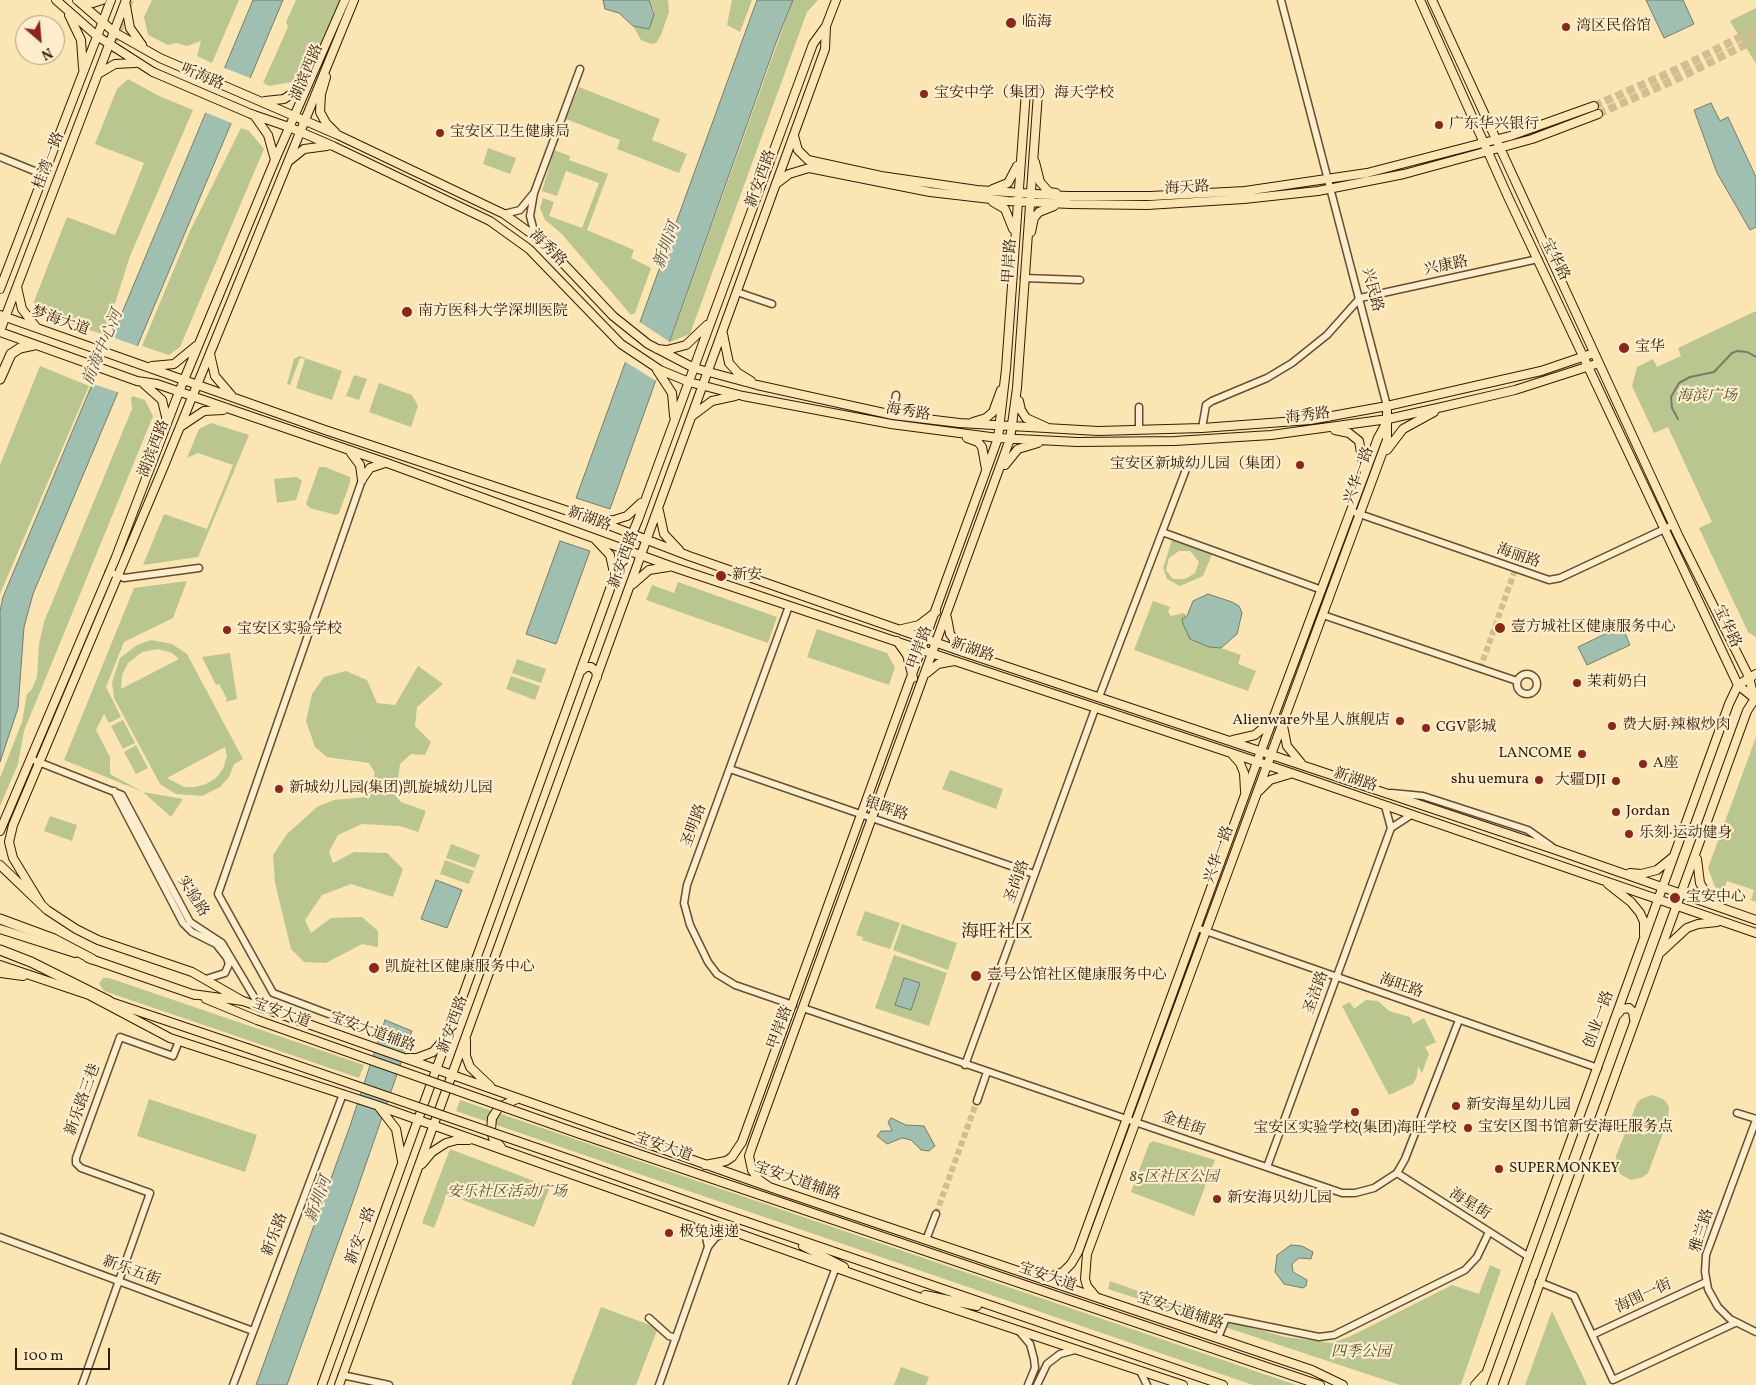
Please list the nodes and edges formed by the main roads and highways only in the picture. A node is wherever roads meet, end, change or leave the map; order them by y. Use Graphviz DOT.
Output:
graph roads {
  1 [pos="56,0"];
  2 [pos="77,0"];
  3 [pos="102,0"];
  4 [pos="111,0"];
  5 [pos="126,0"];
  6 [pos="345,0"];
  7 [pos="354,0"];
  8 [pos="836,0"];
  9 [pos="1420,0"];
  10 [pos="1432,0"];
  11 [pos="64,7"];
  12 [pos="103,23"];
  13 [pos="826,26"];
  14 [pos="114,32"];
  15 [pos="97,36"];
  16 [pos="109,45"];
  17 [pos="147,50"];
  18 [pos="333,50"];
  19 [pos="807,60"];
  20 [pos="819,64"];
  21 [pos="140,65"];
  22 [pos="83,72"];
  23 [pos="98,74"];
  24 [pos="309,81"];
  25 [pos="260,100"];
  26 [pos="1594,106"];
  27 [pos="252,114"];
  28 [pos="1598,114"];
  29 [pos="293,116"];
  30 [pos="304,120"];
  31 [pos="289,127"];
  32 [pos="794,130"];
  33 [pos="299,131"];
  34 [pos="338,135"];
  35 [pos="350,140"];
  36 [pos="1496,140"];
  37 [pos="1485,143"];
  38 [pos="333,146"];
  39 [pos="1500,148"];
  40 [pos="343,151"];
  41 [pos="1033,151"];
  42 [pos="1021,152"];
  43 [pos="1488,152"];
  44 [pos="275,160"];
  45 [pos="286,164"];
  46 [pos="775,186"];
  47 [pos="977,190"];
  48 [pos="1018,193"];
  49 [pos="1067,196"];
  50 [pos="1029,198"];
  51 [pos="986,199"];
  52 [pos="1017,202"];
  53 [pos="1070,204"];
  54 [pos="1014,237"];
  55 [pos="1025,256"];
  56 [pos="6,273"];
  57 [pos="0,280"];
  58 [pos="17,287"];
  59 [pos="0,289"];
  60 [pos="3,316"];
  61 [pos="710,322"];
  62 [pos="40,330"];
  63 [pos="0,331"];
  64 [pos="723,332"];
  65 [pos="199,344"];
  66 [pos="34,345"];
  67 [pos="212,345"];
  68 [pos="666,352"];
  69 [pos="1594,353"];
  70 [pos="1584,356"];
  71 [pos="1599,363"];
  72 [pos="143,365"];
  73 [pos="1589,367"];
  74 [pos="694,368"];
  75 [pos="1006,369"];
  76 [pos="660,371"];
  77 [pos="708,373"];
  78 [pos="0,379"];
  79 [pos="184,380"];
  80 [pos="137,381"];
  81 [pos="689,382"];
  82 [pos="196,384"];
  83 [pos="757,385"];
  84 [pos="703,386"];
  85 [pos="1482,386"];
  86 [pos="1017,388"];
  87 [pos="179,392"];
  88 [pos="191,396"];
  89 [pos="742,396"];
  90 [pos="233,397"];
  91 [pos="1484,398"];
  92 [pos="1387,406"];
  93 [pos="1442,407"];
  94 [pos="232,410"];
  95 [pos="271,410"];
  96 [pos="1624,417"];
  97 [pos="691,418"];
  98 [pos="1388,419"];
  99 [pos="1614,421"];
  100 [pos="167,422"];
  101 [pos="266,422"];
  102 [pos="674,422"];
  103 [pos="959,423"];
  104 [pos="1001,427"];
  105 [pos="1013,428"];
  106 [pos="178,429"];
  107 [pos="1060,430"];
  108 [pos="1318,430"];
  109 [pos="950,433"];
  110 [pos="998,438"];
  111 [pos="1010,439"];
  112 [pos="1048,441"];
  113 [pos="346,450"];
  114 [pos="387,463"];
  115 [pos="1377,469"];
  116 [pos="987,474"];
  117 [pos="1365,474"];
  118 [pos="998,477"];
  119 [pos="647,492"];
  120 [pos="659,507"];
  121 [pos="598,521"];
  122 [pos="632,534"];
  123 [pos="589,535"];
  124 [pos="647,540"];
  125 [pos="626,549"];
  126 [pos="642,555"];
  127 [pos="689,556"];
  128 [pos="676,568"];
  129 [pos="952,570"];
  130 [pos="963,573"];
  131 [pos="614,578"];
  132 [pos="626,596"];
  133 [pos="937,611"];
  134 [pos="947,618"];
  135 [pos="900,630"];
  136 [pos="1730,637"];
  137 [pos="927,639"];
  138 [pos="896,640"];
  139 [pos="1718,642"];
  140 [pos="937,643"];
  141 [pos="923,649"];
  142 [pos="934,652"];
  143 [pos="963,652"];
  144 [pos="958,661"];
  145 [pos="1012,668"];
  146 [pos="580,672"];
  147 [pos="1753,676"];
  148 [pos="597,677"];
  149 [pos="925,677"];
  150 [pos="913,678"];
  151 [pos="1008,678"];
  152 [pos="1738,685"];
  153 [pos="1285,687"];
  154 [pos="1294,691"];
  155 [pos="1755,698"];
  156 [pos="1274,716"];
  157 [pos="1283,719"];
  158 [pos="1171,721"];
  159 [pos="1167,732"];
  160 [pos="1227,740"];
  161 [pos="1261,751"];
  162 [pos="1228,752"];
  163 [pos="1271,754"];
  164 [pos="1257,762"];
  165 [pos="1267,765"];
  166 [pos="1308,767"];
  167 [pos="1294,774"];
  168 [pos="1257,795"];
  169 [pos="1244,802"];
  170 [pos="10,808"];
  171 [pos="18,812"];
  172 [pos="0,831"];
  173 [pos="1229,841"];
  174 [pos="1239,844"];
  175 [pos="1679,847"];
  176 [pos="1697,849"];
  177 [pos="0,865"];
  178 [pos="1612,870"];
  179 [pos="1603,880"];
  180 [pos="1664,888"];
  181 [pos="1681,894"];
  182 [pos="1660,900"];
  183 [pos="41,904"];
  184 [pos="1676,906"];
  185 [pos="1728,910"];
  186 [pos="0,919"];
  187 [pos="1756,920"];
  188 [pos="1724,922"];
  189 [pos="0,928"];
  190 [pos="1756,933"];
  191 [pos="1643,945"];
  192 [pos="0,950"];
  193 [pos="1658,955"];
  194 [pos="92,959"];
  195 [pos="0,965"];
  196 [pos="0,973"];
  197 [pos="41,979"];
  198 [pos="192,994"];
  199 [pos="88,995"];
  200 [pos="109,1001"];
  201 [pos="243,1001"];
  202 [pos="1616,1017"];
  203 [pos="1634,1021"];
  204 [pos="453,1025"];
  205 [pos="468,1028"];
  206 [pos="776,1050"];
  207 [pos="786,1053"];
  208 [pos="400,1057"];
  209 [pos="436,1070"];
  210 [pos="451,1075"];
  211 [pos="497,1092"];
  212 [pos="427,1097"];
  213 [pos="517,1099"];
  214 [pos="441,1102"];
  215 [pos="390,1114"];
  216 [pos="419,1120"];
  217 [pos="433,1125"];
  218 [pos="484,1142"];
  219 [pos="502,1149"];
  220 [pos="403,1163"];
  221 [pos="705,1164"];
  222 [pos="416,1172"];
  223 [pos="768,1186"];
  224 [pos="772,1199"];
  225 [pos="862,1219"];
  226 [pos="762,1228"];
  227 [pos="982,1260"];
  228 [pos="858,1275"];
  229 [pos="1043,1280"];
  230 [pos="1041,1291"];
  231 [pos="905,1292"];
  232 [pos="1098,1299"];
  233 [pos="1023,1317"];
  234 [pos="1487,1372"];
  235 [pos="1286,1374"];
  236 [pos="322,1385"];
  237 [pos="339,1385"];
  238 [pos="1183,1385"];
  239 [pos="1223,1385"];
  240 [pos="1291,1385"];
  241 [pos="1320,1385"];
  242 [pos="1343,1385"];
  243 [pos="1475,1385"];
  244 [pos="1482,1385"];
  245 [pos="1503,1385"];
  1 -- 11 [label="main road, 听海路"];
  2 -- 3 [label="main road"];
  2 -- 12 [label="main road, 听海路"];
  4 -- 12 [label="main road, 桂湾一路"];
  5 -- 14 [label="main road, 桂湾一路"];
  5 -- 17 [label="main road"];
  6 -- 24 [label="main road, 湖滨西路"];
  7 -- 18 [label="main road, 湖滨西路"];
  8 -- 13 [label="main road, 新安西路"];
  9 -- 37 [label="main road, 宝华路"];
  10 -- 36 [label="main road, 宝华路"];
  11 -- 15 [label="main road, 听海路"];
  11 -- 22 [label="main road"];
  12 -- 14 [label="main road, 听海路"];
  12 -- 15 [label="main road, 桂湾一路"];
  13 -- 19 [label="main road, 新安西路"];
  13 -- 20 [label="main road, 新安西路"];
  14 -- 16 [label="main road, 桂湾一路"];
  14 -- 17 [label="main road, 听海路"];
  15 -- 16 [label="main road, 听海路"];
  15 -- 22 [label="main road, 桂湾一路"];
  16 -- 21 [label="main road, 听海路"];
  16 -- 23 [label="main road, 桂湾一路"];
  17 -- 25 [label="main road, 听海路"];
  18 -- 30 [label="main road, 湖滨西路"];
  18 -- 34 [label="main road"];
  19 -- 20 [label="main road"];
  19 -- 61 [label="main road, 新安西路"];
  20 -- 32 [label="main road, 新安西路"];
  21 -- 23 [label="main road"];
  21 -- 27 [label="main road, 听海路, bridge"];
  22 -- 56 [label="main road, 桂湾一路"];
  23 -- 58 [label="main road, 桂湾一路"];
  24 -- 25 [label="main road"];
  24 -- 29 [label="main road, 湖滨西路"];
  25 -- 29 [label="main road, 听海路"];
  26 -- 36 [label="main road, 海天路"];
  27 -- 31 [label="main road, 听海路"];
  27 -- 44 [label="main road"];
  28 -- 39 [label="main road, 海天路"];
  29 -- 30 [label="main road, 海秀路"];
  29 -- 31 [label="main road, 湖滨西路"];
  30 -- 33 [label="main road, 湖滨西路"];
  30 -- 34 [label="main road, 海秀路"];
  31 -- 33 [label="main road, 海秀路"];
  31 -- 44 [label="main road, 湖滨西路"];
  32 -- 46 [label="main road, 新安西路"];
  32 -- 47 [label="main road, 海天路"];
  33 -- 38 [label="main road, 海秀路"];
  33 -- 45 [label="main road, 湖滨西路"];
  34 -- 35 [label="main road, 海秀路"];
  35 -- 40 [label="main road"];
  35 -- 68 [label="main road, 海秀路"];
  36 -- 37 [label="main road, 海天路"];
  36 -- 39 [label="main road, 宝华路"];
  37 -- 43 [label="main road, 宝华路"];
  37 -- 49 [label="main road, 海天路"];
  38 -- 40 [label="main road, 海秀路"];
  38 -- 45 [label="main road"];
  39 -- 43 [label="main road, 海天路"];
  39 -- 69 [label="main road, 宝华路"];
  40 -- 76 [label="main road, 海秀路"];
  41 -- 42 [label="main road, 甲岸路"];
  41 -- 49 [label="main road"];
  41 -- 50 [label="main road, 甲岸路"];
  42 -- 47 [label="main road"];
  42 -- 48 [label="main road, 甲岸路"];
  43 -- 53 [label="main road, 海天路"];
  43 -- 70 [label="main road, 宝华路"];
  44 -- 65 [label="main road, 湖滨西路"];
  45 -- 67 [label="main road, 湖滨西路"];
  46 -- 51 [label="main road, 海天路"];
  46 -- 64 [label="main road, 新安西路"];
  47 -- 48 [label="main road, 海天路"];
  48 -- 50 [label="main road, 海天路"];
  48 -- 52 [label="main road, 甲岸路"];
  49 -- 50 [label="main road, 海天路"];
  50 -- 52 [label="main road, 海天路"];
  50 -- 53 [label="main road, 海天路"];
  50 -- 55 [label="main road, 甲岸路"];
  51 -- 52 [label="main road, 海天路"];
  51 -- 54 [label="main road"];
  52 -- 54 [label="main road, 甲岸路"];
  53 -- 55 [label="main road"];
  54 -- 75 [label="main road, 甲岸路"];
  55 -- 86 [label="main road, 甲岸路"];
  56 -- 57 [label="main road"];
  56 -- 59 [label="main road, 桂湾一路"];
  58 -- 60 [label="main road, 桂湾一路"];
  58 -- 62 [label="main road"];
  60 -- 62 [label="main road, 梦海大道"];
  60 -- 63 [label="main road, 桂湾一路"];
  61 -- 68 [label="main road"];
  61 -- 74 [label="main road, 新安西路"];
  62 -- 72 [label="main road, 梦海大道"];
  63 -- 66 [label="main road, 梦海大道"];
  64 -- 77 [label="main road, 新安西路"];
  64 -- 83 [label="main road"];
  65 -- 72 [label="main road"];
  65 -- 79 [label="main road, 湖滨西路"];
  66 -- 78 [label="highway"];
  66 -- 80 [label="main road, 梦海大道"];
  67 -- 82 [label="main road, 湖滨西路"];
  67 -- 90 [label="main road"];
  68 -- 74 [label="main road, 海秀路"];
  69 -- 70 [label="main road, 海秀路"];
  69 -- 71 [label="main road, 宝华路"];
  70 -- 73 [label="main road, 宝华路"];
  70 -- 85 [label="main road, 海秀路"];
  71 -- 73 [label="main road, 海秀路"];
  71 -- 96 [label="main road, 宝华路"];
  72 -- 79 [label="main road, 梦海大道"];
  73 -- 91 [label="main road, 海秀路"];
  73 -- 99 [label="main road, 宝华路"];
  74 -- 77 [label="main road, 海秀路"];
  74 -- 81 [label="main road, 新安西路"];
  75 -- 103 [label="main road"];
  75 -- 104 [label="main road, 甲岸路"];
  76 -- 81 [label="main road, 海秀路"];
  76 -- 102 [label="main road"];
  77 -- 83 [label="main road, 海秀路"];
  77 -- 84 [label="main road, 新安西路"];
  79 -- 82 [label="main road, 梦海大道"];
  79 -- 87 [label="main road, 湖滨西路"];
  80 -- 87 [label="main road, 梦海大道"];
  80 -- 100 [label="main road"];
  81 -- 84 [label="main road, 海秀路"];
  81 -- 102 [label="main road, 新安西路"];
  82 -- 88 [label="main road, 湖滨西路"];
  82 -- 90 [label="main road, 新湖路"];
  83 -- 103 [label="main road, 海秀路"];
  84 -- 89 [label="main road, 海秀路"];
  84 -- 97 [label="main road, 新安西路"];
  85 -- 91 [label="main road"];
  85 -- 92 [label="main road, 海秀路"];
  86 -- 105 [label="main road, 甲岸路"];
  86 -- 107 [label="main road"];
  87 -- 88 [label="main road, 新湖路"];
  87 -- 100 [label="main road, 湖滨西路"];
  88 -- 94 [label="main road, 新湖路"];
  88 -- 106 [label="main road, 湖滨西路"];
  89 -- 97 [label="main road"];
  89 -- 109 [label="main road, 海秀路"];
  90 -- 95 [label="main road, 新湖路"];
  91 -- 93 [label="main road, 海秀路"];
  92 -- 98 [label="main road, 兴华一路"];
  92 -- 107 [label="main road, 海秀路"];
  93 -- 98 [label="main road, 海秀路"];
  93 -- 115 [label="main road"];
  94 -- 101 [label="main road, 新湖路"];
  94 -- 106 [label="main road"];
  95 -- 101 [label="main road"];
  95 -- 121 [label="main road, 新湖路"];
  96 -- 99 [label="main road"];
  96 -- 136 [label="main road, 宝华路"];
  97 -- 120 [label="main road, 新安西路"];
  98 -- 108 [label="main road, 海秀路"];
  98 -- 115 [label="main road, 兴华一路"];
  98 -- 117 [label="main road, 兴华一路"];
  99 -- 139 [label="main road, 宝华路"];
  100 -- 170 [label="main road, 湖滨西路"];
  101 -- 113 [label="main road, 新湖路"];
  102 -- 119 [label="main road, 新安西路"];
  103 -- 104 [label="main road, 海秀路"];
  104 -- 105 [label="main road, 海秀路"];
  104 -- 110 [label="main road, 甲岸路"];
  105 -- 107 [label="main road, 海秀路"];
  105 -- 111 [label="main road, 甲岸路"];
  106 -- 171 [label="main road, 湖滨西路"];
  108 -- 112 [label="main road, 海秀路"];
  108 -- 117 [label="main road"];
  109 -- 110 [label="main road, 海秀路"];
  109 -- 116 [label="main road"];
  110 -- 111 [label="main road, 海秀路"];
  110 -- 116 [label="main road, 甲岸路"];
  111 -- 112 [label="main road, 海秀路"];
  111 -- 118 [label="main road, 甲岸路"];
  112 -- 118 [label="main road"];
  113 -- 114 [label="main road, 新湖路"];
  113 -- 114 [label="main road"];
  114 -- 123 [label="main road, 新湖路"];
  115 -- 154 [label="main road, 兴华一路"];
  116 -- 129 [label="main road, 甲岸路"];
  117 -- 153 [label="main road, 兴华一路"];
  118 -- 130 [label="main road, 甲岸路"];
  119 -- 121 [label="main road"];
  119 -- 122 [label="main road, 新安西路"];
  120 -- 124 [label="main road, 新安西路"];
  120 -- 127 [label="main road"];
  121 -- 122 [label="main road, 新湖路"];
  122 -- 124 [label="main road, 新湖路"];
  122 -- 125 [label="main road, 新安西路"];
  123 -- 125 [label="main road, 新湖路"];
  123 -- 131 [label="main road"];
  124 -- 126 [label="main road, 新安西路"];
  124 -- 127 [label="main road, 新湖路"];
  125 -- 126 [label="main road, 新湖路"];
  125 -- 131 [label="main road, 新安西路"];
  126 -- 128 [label="main road, 新湖路"];
  126 -- 132 [label="main road, 新安西路"];
  127 -- 135 [label="main road, 新湖路"];
  128 -- 132 [label="main road"];
  128 -- 138 [label="main road, 新湖路"];
  129 -- 130 [label="main road"];
  129 -- 133 [label="main road, 甲岸路"];
  130 -- 134 [label="main road, 甲岸路"];
  131 -- 146 [label="main road, 新安西路"];
  132 -- 148 [label="main road, 新安西路"];
  133 -- 135 [label="main road"];
  133 -- 137 [label="main road, 甲岸路"];
  134 -- 140 [label="main road, 甲岸路"];
  134 -- 143 [label="main road"];
  135 -- 137 [label="main road, 新湖路"];
  136 -- 139 [label="main road"];
  136 -- 147 [label="main road, 宝华路"];
  137 -- 140 [label="main road, 新湖路"];
  137 -- 141 [label="main road, 甲岸路"];
  138 -- 141 [label="main road, 新湖路"];
  138 -- 150 [label="main road"];
  139 -- 152 [label="main road, 宝华路"];
  140 -- 142 [label="main road, 甲岸路"];
  140 -- 143 [label="main road, 新湖路"];
  141 -- 142 [label="main road, 新湖路"];
  141 -- 150 [label="main road, 甲岸路"];
  142 -- 144 [label="main road, 新湖路"];
  142 -- 149 [label="main road, 甲岸路"];
  143 -- 145 [label="main road, 新湖路"];
  144 -- 149 [label="main road"];
  144 -- 151 [label="main road, 新湖路"];
  145 -- 151 [label="main road"];
  145 -- 158 [label="main road, 新湖路"];
  146 -- 148 [label="main road"];
  146 -- 204 [label="main road, 新安西路"];
  147 -- 152 [label="main road, 创业一路"];
  147 -- 155 [label="main road, 宝华路"];
  148 -- 205 [label="main road, 新安西路"];
  149 -- 207 [label="main road, 甲岸路"];
  150 -- 206 [label="main road, 甲岸路"];
  151 -- 159 [label="main road, 新湖路"];
  152 -- 155 [label="main road, 宝华路"];
  152 -- 175 [label="main road, 创业一路"];
  153 -- 154 [label="main road"];
  153 -- 156 [label="main road, 兴华一路"];
  154 -- 157 [label="main road, 兴华一路"];
  155 -- 176 [label="main road"];
  156 -- 160 [label="main road"];
  156 -- 161 [label="main road, 兴华一路"];
  157 -- 163 [label="main road, 兴华一路"];
  157 -- 166 [label="main road"];
  158 -- 159 [label="main road"];
  158 -- 160 [label="main road, 新湖路"];
  159 -- 162 [label="main road, 新湖路"];
  160 -- 161 [label="main road, 新湖路"];
  161 -- 163 [label="main road, 新湖路"];
  161 -- 164 [label="main road, 兴华一路"];
  162 -- 164 [label="main road, 新湖路"];
  162 -- 169 [label="main road"];
  163 -- 165 [label="main road, 兴华一路"];
  163 -- 166 [label="main road, 新湖路"];
  164 -- 165 [label="main road, 新湖路"];
  164 -- 169 [label="main road, 兴华一路"];
  165 -- 167 [label="main road, 新湖路"];
  165 -- 168 [label="main road, 兴华一路"];
  166 -- 178 [label="main road, 新湖路"];
  167 -- 168 [label="main road"];
  167 -- 179 [label="main road, 新湖路"];
  168 -- 174 [label="main road, 兴华一路"];
  169 -- 173 [label="main road, 兴华一路"];
  170 -- 171 [label="main road"];
  170 -- 172 [label="main road, 湖滨西路"];
  171 -- 183 [label="main road, 湖滨西路"];
  173 -- 174 [label="main road"];
  173 -- 229 [label="main road, 兴华一路"];
  174 -- 232 [label="main road, 兴华一路"];
  175 -- 178 [label="main road"];
  175 -- 180 [label="main road, 创业一路"];
  176 -- 181 [label="main road"];
  176 -- 185 [label="main road"];
  177 -- 183 [label="main road"];
  178 -- 180 [label="main road, 新湖路"];
  179 -- 182 [label="main road, 新湖路"];
  179 -- 191 [label="main road"];
  180 -- 181 [label="main road, 新湖路"];
  180 -- 182 [label="main road, 创业一路"];
  181 -- 184 [label="main road"];
  181 -- 185 [label="main road, 新湖路"];
  182 -- 184 [label="main road, 新湖路"];
  182 -- 191 [label="main road, 创业一路"];
  183 -- 201 [label="main road"];
  184 -- 188 [label="main road, 新湖路"];
  184 -- 193 [label="main road"];
  185 -- 187 [label="main road, 新湖路"];
  186 -- 194 [label="highway"];
  188 -- 190 [label="main road, 新湖路"];
  188 -- 193 [label="main road"];
  189 -- 194 [label="main road, 宝安大道"];
  191 -- 202 [label="main road, 创业一路"];
  192 -- 200 [label="highway"];
  193 -- 203 [label="main road"];
  194 -- 198 [label="main road, 宝安大道"];
  195 -- 197 [label="main road"];
  196 -- 197 [label="main road"];
  197 -- 199 [label="main road"];
  198 -- 201 [label="main road"];
  198 -- 224 [label="main road, 宝安大道, bridge"];
  199 -- 200 [label="main road"];
  199 -- 215 [label="main road"];
  200 -- 226 [label="main road, bridge"];
  201 -- 208 [label="main road, 宝安大道辅路"];
  202 -- 203 [label="main road"];
  202 -- 234 [label="main road, 创业一路"];
  203 -- 245 [label="main road"];
  204 -- 208 [label="main road"];
  204 -- 209 [label="main road, 新安西路"];
  205 -- 210 [label="main road, 新安西路"];
  205 -- 211 [label="main road"];
  206 -- 207 [label="main road"];
  206 -- 221 [label="main road, 甲岸路"];
  207 -- 223 [label="main road, 甲岸路"];
  208 -- 209 [label="main road, 宝安大道辅路"];
  209 -- 210 [label="main road, 宝安大道辅路"];
  209 -- 212 [label="main road, 新安西路"];
  210 -- 211 [label="main road, 宝安大道辅路"];
  210 -- 214 [label="main road, 新安西路"];
  211 -- 213 [label="main road, 宝安大道辅路"];
  212 -- 216 [label="main road, 新安一路"];
  213 -- 219 [label="main road"];
  213 -- 221 [label="main road, 宝安大道辅路"];
  214 -- 217 [label="main road, 新安一路"];
  215 -- 216 [label="main road"];
  215 -- 220 [label="main road"];
  216 -- 217 [label="main road"];
  216 -- 220 [label="main road, 新安一路"];
  217 -- 218 [label="main road"];
  217 -- 222 [label="main road, 新安一路"];
  218 -- 219 [label="main road"];
  218 -- 222 [label="main road"];
  219 -- 228 [label="main road"];
  220 -- 236 [label="main road, 新安一路"];
  221 -- 223 [label="main road, 宝安大道辅路"];
  222 -- 237 [label="main road, 新安一路"];
  223 -- 225 [label="main road, 宝安大道辅路"];
  224 -- 225 [label="main road"];
  224 -- 230 [label="main road, 宝安大道"];
  225 -- 227 [label="main road, 宝安大道辅路"];
  226 -- 228 [label="main road"];
  226 -- 233 [label="main road"];
  227 -- 229 [label="main road, 宝安大道辅路"];
  227 -- 230 [label="main road"];
  228 -- 231 [label="main road"];
  229 -- 232 [label="main road, 宝安大道辅路"];
  230 -- 235 [label="main road, 宝安大道"];
  231 -- 233 [label="main road"];
  231 -- 238 [label="main road"];
  232 -- 242 [label="main road, 宝安大道辅路"];
  233 -- 239 [label="main road"];
  234 -- 243 [label="main road"];
  234 -- 244 [label="main road, 创业一路"];
  235 -- 240 [label="main road"];
  235 -- 241 [label="main road, 宝安大道"];
}
